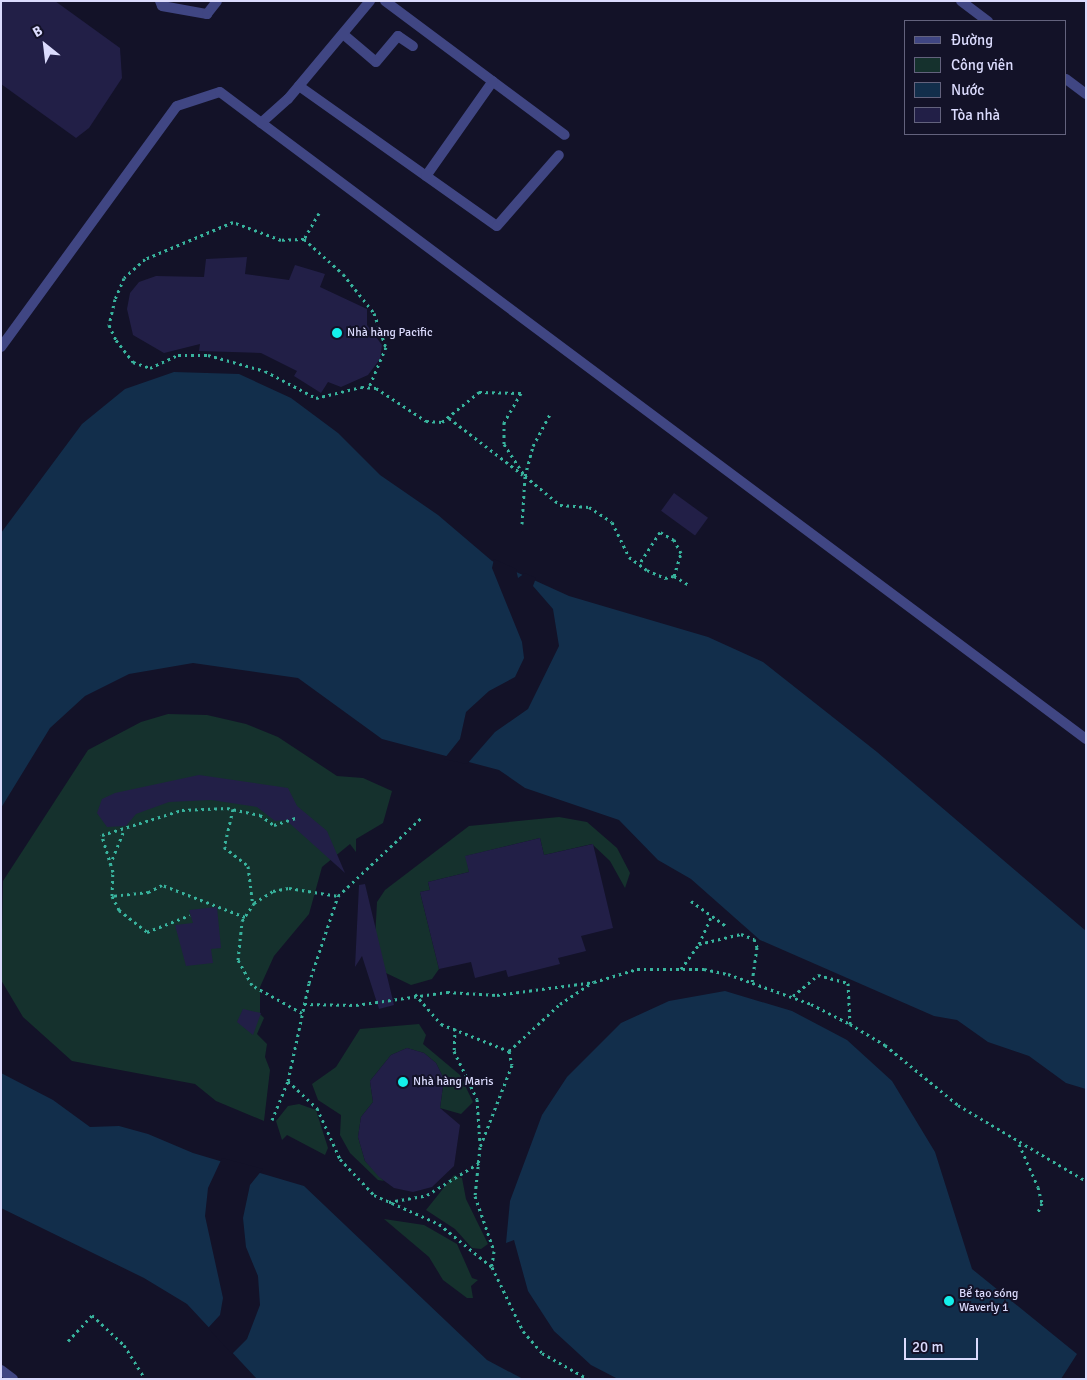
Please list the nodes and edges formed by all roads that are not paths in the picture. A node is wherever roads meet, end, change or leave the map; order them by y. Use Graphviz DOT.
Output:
graph roads {
  1 [pos="160,1"];
  2 [pos="216,1"];
  3 [pos="370,1"];
  4 [pos="384,1"];
  5 [pos="961,1"];
  6 [pos="987,20"];
  7 [pos="343,34"];
  8 [pos="413,46"];
  9 [pos="1067,80"];
  10 [pos="493,81"];
  11 [pos="300,86"];
  12 [pos="1086,94"];
  13 [pos="261,123"];
  14 [pos="565,134"];
  15 [pos="558,155"];
  16 [pos="426,176"];
  17 [pos="1,347"];
  18 [pos="1086,739"];
  19 [pos="1,1370"];
  20 [pos="13,1379"];
  1 -- 2 [label="street"];
  3 -- 7 [label="street"];
  4 -- 10 [label="street"];
  5 -- 6 [label="street"];
  7 -- 8 [label="street"];
  7 -- 11 [label="street"];
  9 -- 12 [label="street"];
  10 -- 14 [label="street"];
  10 -- 16 [label="street"];
  11 -- 13 [label="street"];
  11 -- 16 [label="street"];
  13 -- 17 [label="street"];
  13 -- 18 [label="street"];
  15 -- 16 [label="street"];
  19 -- 20 [label="street"];
}
